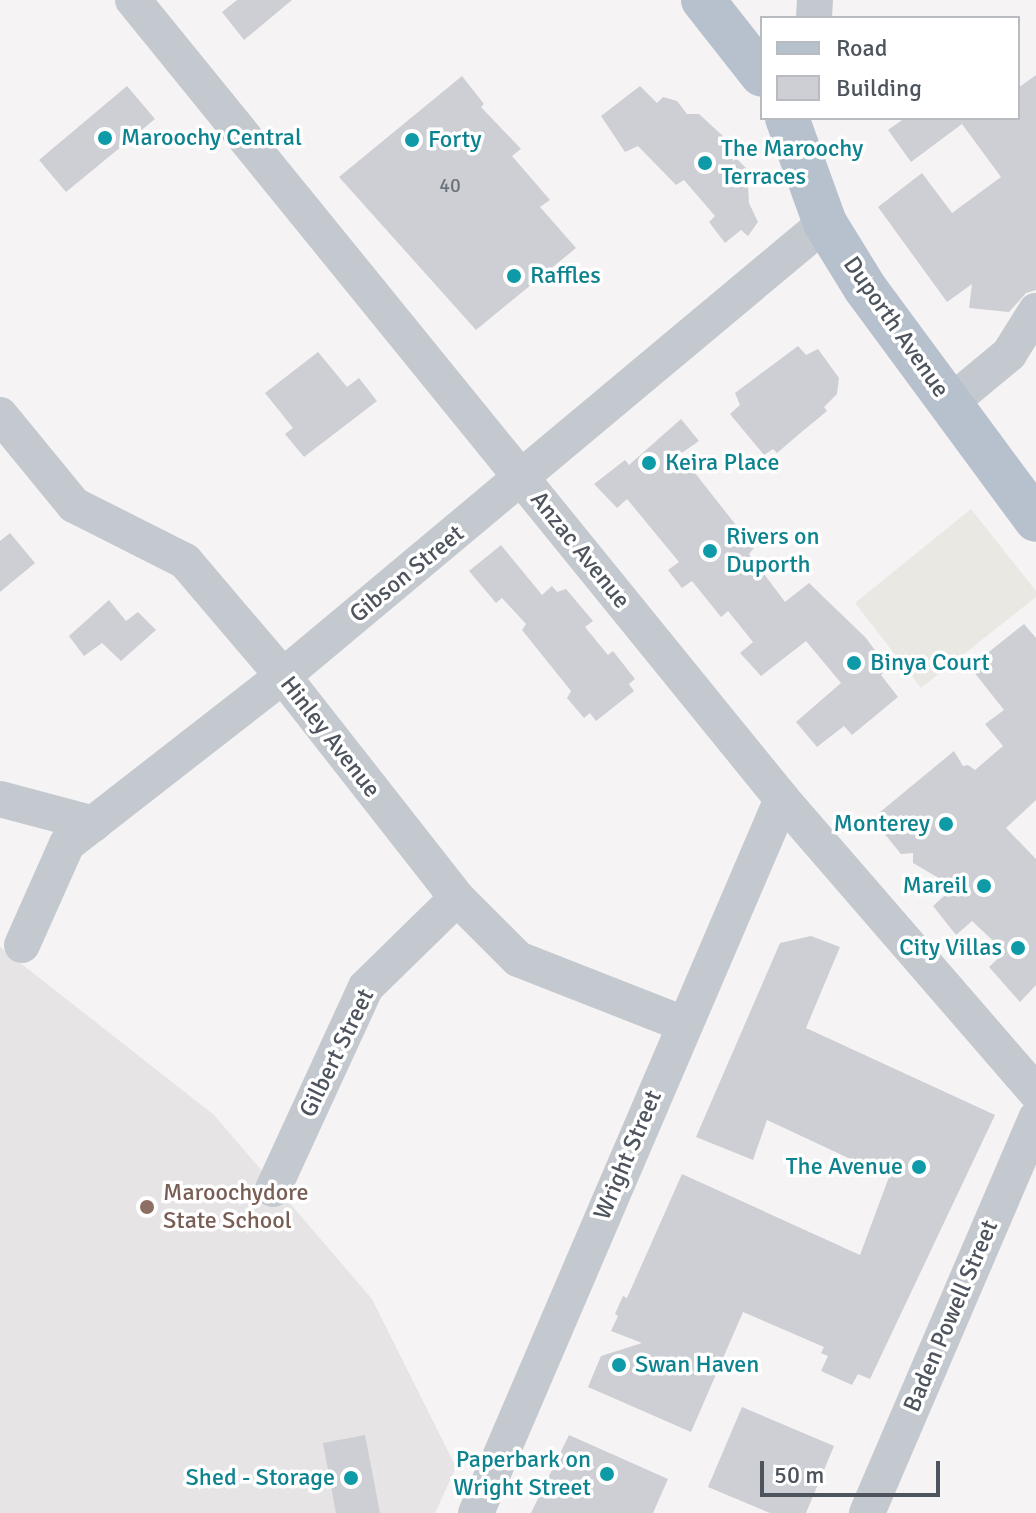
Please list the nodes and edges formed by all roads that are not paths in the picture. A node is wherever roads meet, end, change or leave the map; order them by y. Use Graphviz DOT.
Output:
graph roads {
  1 [pos="133,0"];
  2 [pos="703,0"];
  3 [pos="760,72"];
  4 [pos="793,121"];
  5 [pos="825,223"];
  6 [pos="1036,311"];
  7 [pos="950,403"];
  8 [pos="0,415"];
  9 [pos="523,479"];
  10 [pos="1036,520"];
  11 [pos="283,676"];
  12 [pos="0,799"];
  13 [pos="782,799"];
  14 [pos="94,824"];
  15 [pos="457,898"];
  16 [pos="22,945"];
  17 [pos="684,1024"];
  18 [pos="1036,1092"];
  19 [pos="1036,1118"];
  20 [pos="273,1189"];
  21 [pos="476,1513"];
  22 [pos="867,1513"];
  1 -- 9 [label="street, Anzac Avenue"];
  2 -- 3 [label="main road"];
  4 -- 5 [label="main road, Duporth Avenue"];
  5 -- 7 [label="main road, Duporth Avenue"];
  5 -- 9 [label="street, Gibson Street"];
  6 -- 7 [label="street"];
  7 -- 10 [label="main road, Duporth Avenue"];
  8 -- 11 [label="street, Hinley Avenue"];
  9 -- 11 [label="street, Gibson Street"];
  9 -- 13 [label="street, Anzac Avenue"];
  11 -- 14 [label="street, Gibson Street"];
  11 -- 15 [label="street, Hinley Avenue"];
  12 -- 14 [label="street"];
  13 -- 17 [label="street, Wright Street"];
  13 -- 18 [label="street, Anzac Avenue"];
  14 -- 16 [label="street, Gibson Street"];
  15 -- 17 [label="street, Hinley Avenue"];
  15 -- 20 [label="street, Gilbert Street"];
  17 -- 21 [label="street, Wright Street"];
  19 -- 22 [label="street, Baden Powell Street"];
}
